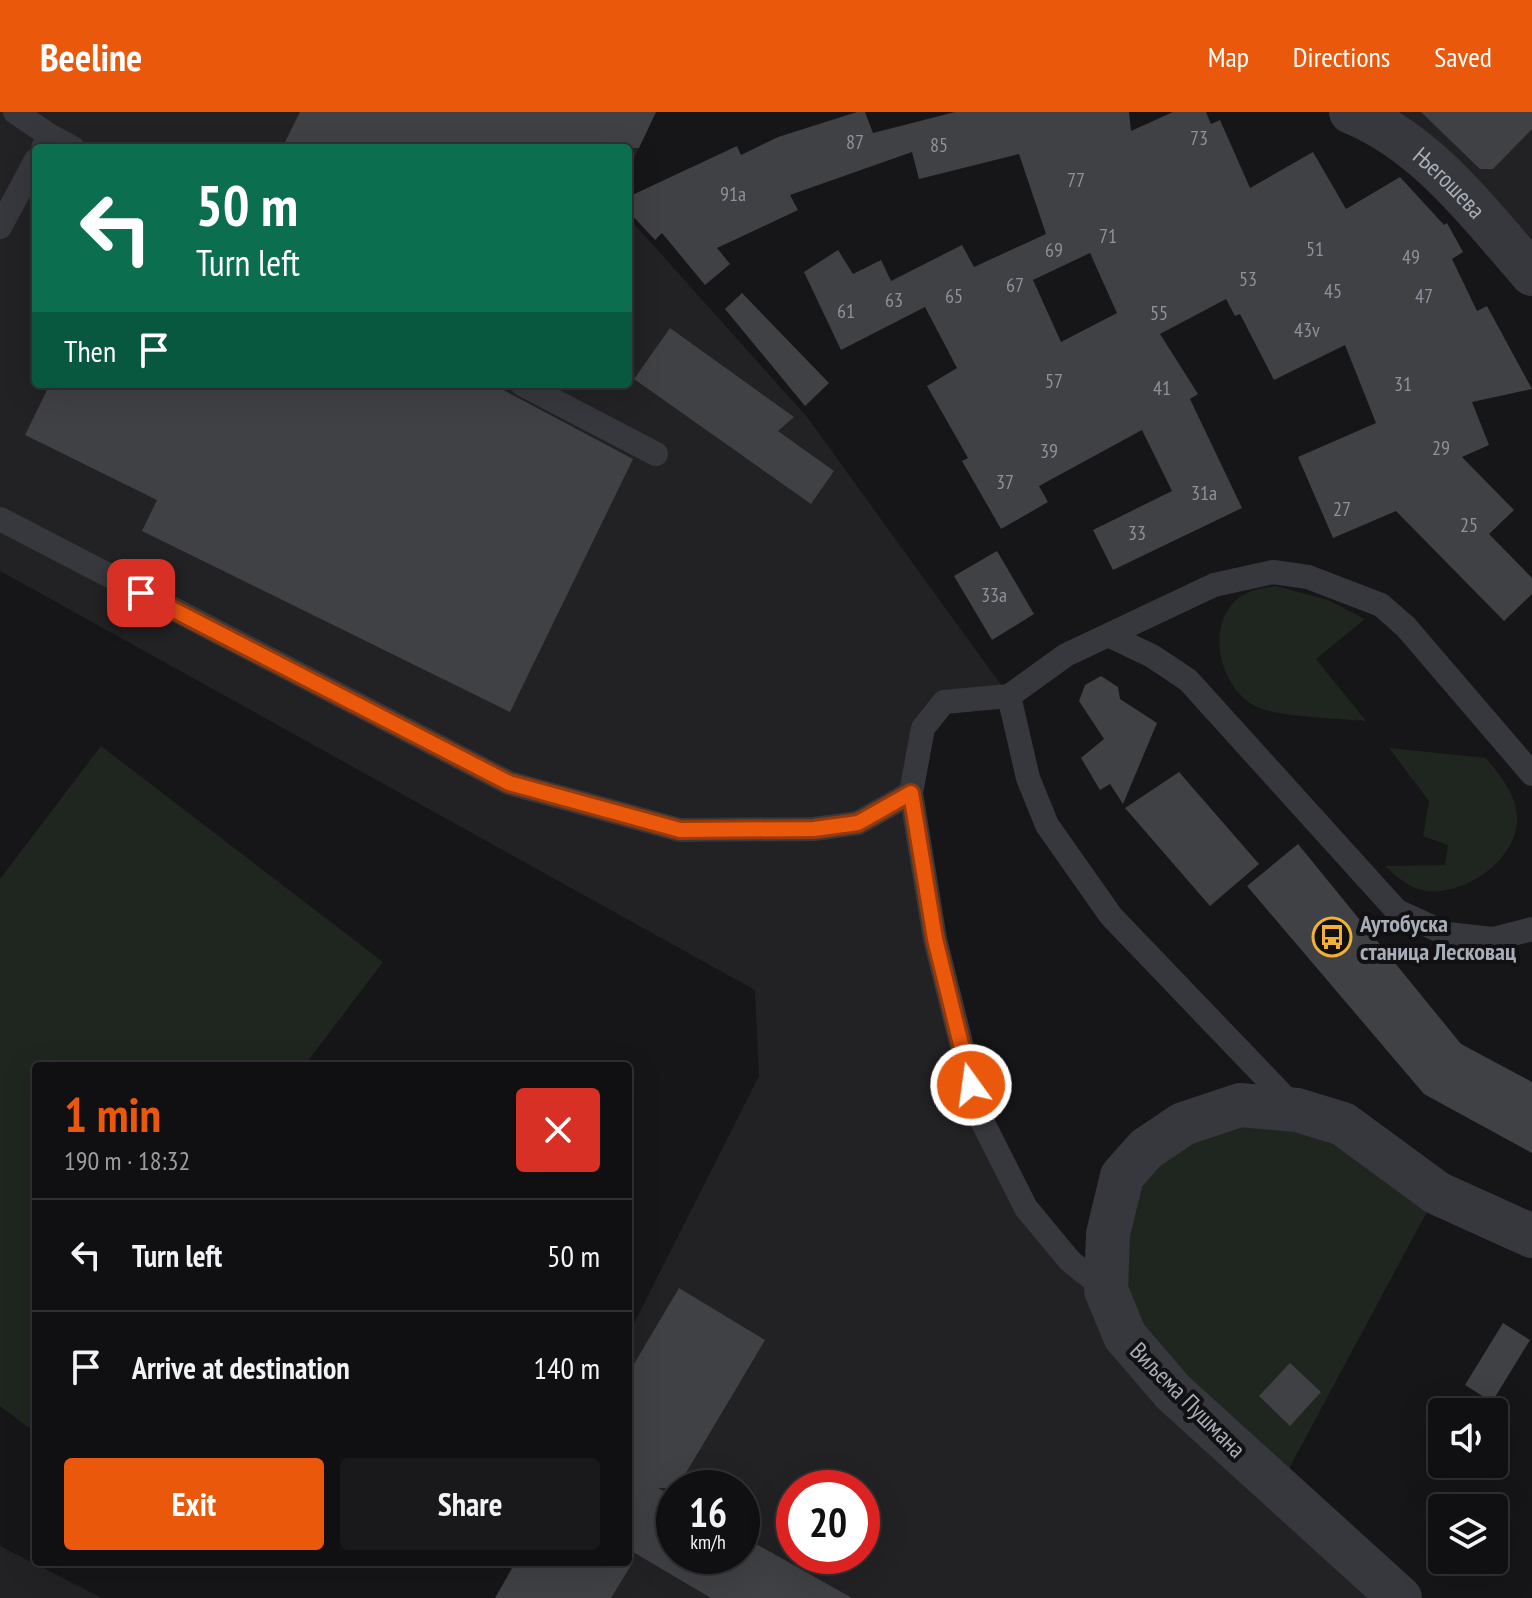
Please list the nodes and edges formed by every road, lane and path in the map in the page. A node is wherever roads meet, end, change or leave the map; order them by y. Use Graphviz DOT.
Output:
graph roads {
  1 [pos="15,112"];
  2 [pos="1351,112"];
  3 [pos="46,142"];
  4 [pos="32,167"];
  5 [pos="0,227"];
  6 [pos="1532,274"];
  7 [pos="530,388"];
  8 [pos="656,454"];
  9 [pos="0,519"];
  10 [pos="1110,636"];
  11 [pos="1009,696"];
  12 [pos="1532,774"];
  13 [pos="911,793"];
  14 [pos="1532,929"];
  15 [pos="1297,1110"];
  16 [pos="1532,1236"];
  17 [pos="1106,1290"];
  18 [pos="1400,1598"];
  1 -- 3 [label="lane"];
  2 -- 6 [label="street, Његошева"];
  4 -- 5 [label="lane"];
  7 -- 8 [label="lane"];
  9 -- 13 [label="lane"];
  10 -- 11 [label="lane"];
  10 -- 12 [label="lane"];
  10 -- 14 [label="lane"];
  11 -- 13 [label="lane"];
  11 -- 15 [label="lane"];
  13 -- 17 [label="lane"];
  15 -- 16 [label="street, Виљема Пушмана"];
  15 -- 17 [label="street, Виљема Пушмана"];
  17 -- 18 [label="street, Виљема Пушмана"];
}
